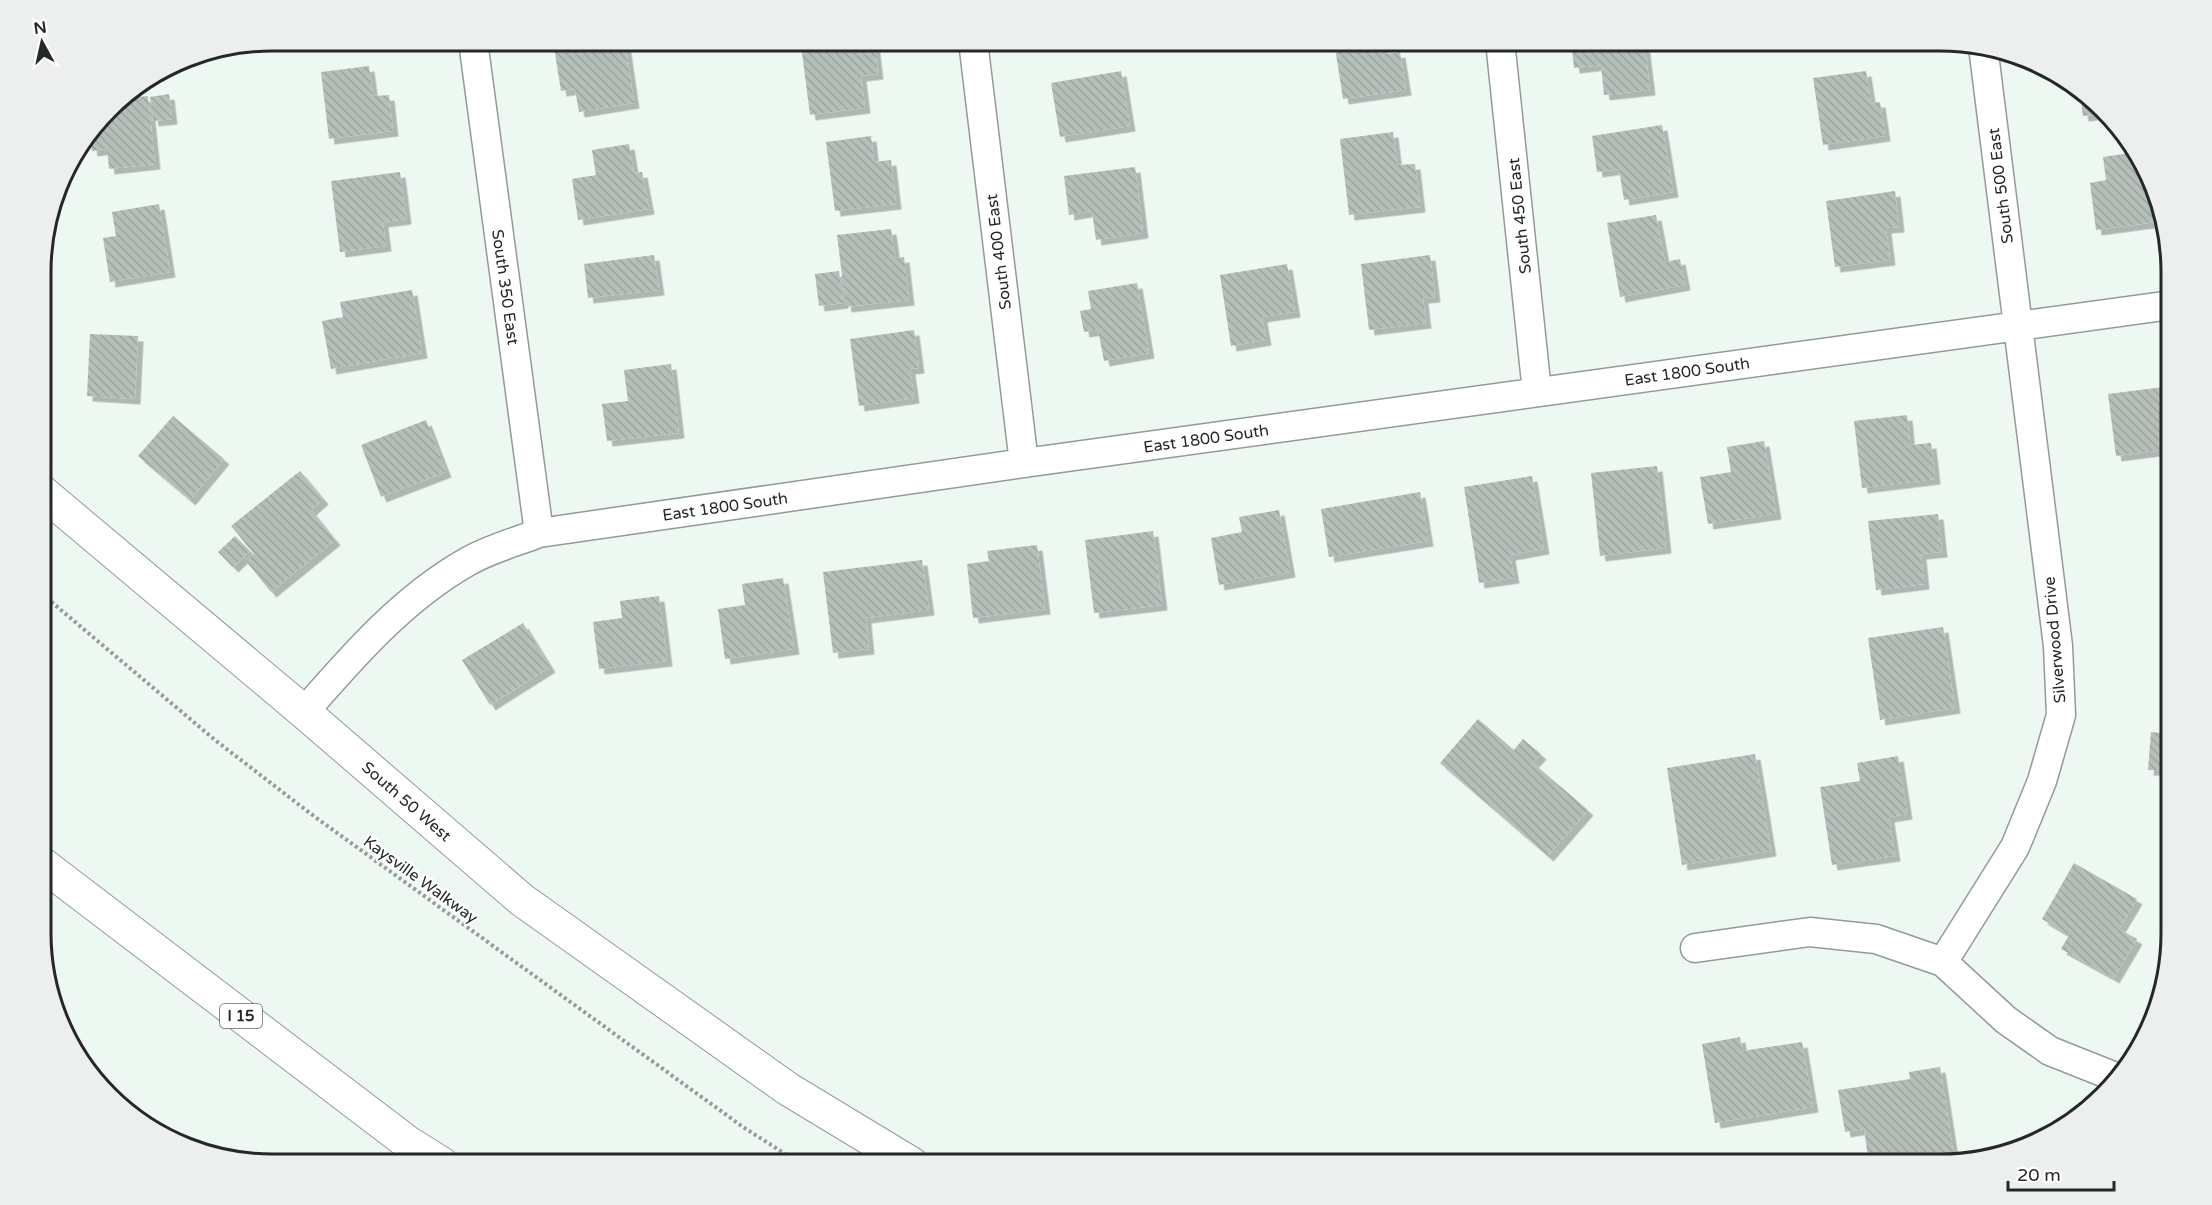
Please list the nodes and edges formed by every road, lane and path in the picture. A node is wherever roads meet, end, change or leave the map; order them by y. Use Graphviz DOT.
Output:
graph roads {
  1 [pos="474,51"];
  2 [pos="974,51"];
  3 [pos="1501,51"];
  4 [pos="1984,55"];
  5 [pos="2161,306"];
  6 [pos="2017,326"];
  7 [pos="1538,392"];
  8 [pos="1024,463"];
  9 [pos="51,500"];
  10 [pos="540,532"];
  11 [pos="51,602"];
  12 [pos="304,712"];
  13 [pos="51,871"];
  14 [pos="1695,948"];
  15 [pos="1943,962"];
  16 [pos="2110,1075"];
  17 [pos="426,1154"];
  18 [pos="785,1154"];
  19 [pos="895,1154"];
  1 -- 10 [label="street, South 350 East"];
  2 -- 8 [label="street, South 400 East"];
  3 -- 7 [label="street, South 450 East"];
  4 -- 6 [label="street, South 500 East"];
  5 -- 6 [label="street, East 1800 South"];
  6 -- 7 [label="street, East 1800 South"];
  6 -- 15 [label="street, Silverwood Drive"];
  7 -- 8 [label="street, East 1800 South"];
  8 -- 10 [label="street, East 1800 South"];
  9 -- 12 [label="main road, South 50 West"];
  10 -- 12 [label="street, East 1800 South"];
  11 -- 18 [label="path, Kaysville Walkway"];
  12 -- 19 [label="main road, South 50 West"];
  13 -- 17 [label="main road, I 15"];
  14 -- 15 [label="street"];
  15 -- 16 [label="street"];
}
